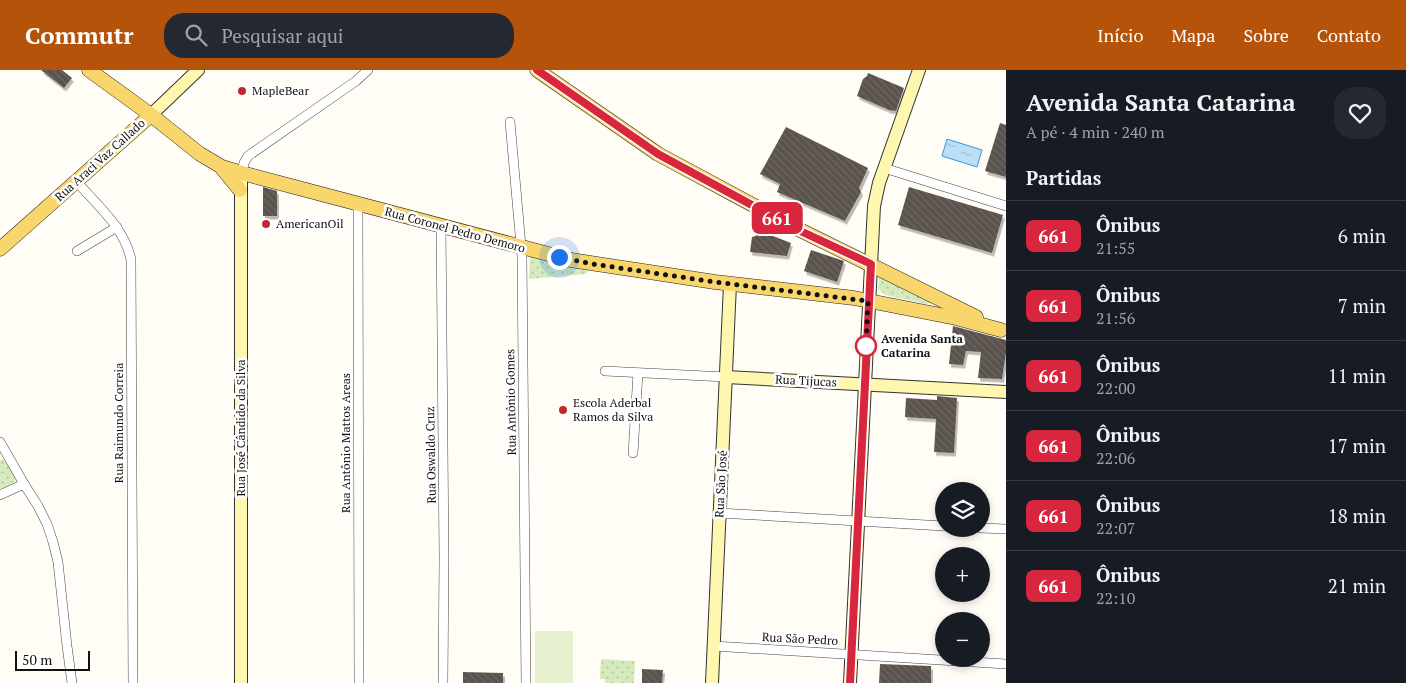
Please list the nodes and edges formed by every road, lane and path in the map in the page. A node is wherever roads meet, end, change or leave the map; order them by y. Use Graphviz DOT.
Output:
graph roads {
  1 [pos="89,70"];
  2 [pos="198,70"];
  3 [pos="368,70"];
  4 [pos="537,70"];
  5 [pos="920,70"];
  6 [pos="150,115"];
  7 [pos="510,122"];
  8 [pos="222,167"];
  9 [pos="884,168"];
  10 [pos="242,173"];
  11 [pos="76,181"];
  12 [pos="240,190"];
  13 [pos="358,204"];
  14 [pos="1006,206"];
  15 [pos="441,226"];
  16 [pos="117,227"];
  17 [pos="522,247"];
  18 [pos="0,249"];
  19 [pos="78,251"];
  20 [pos="871,264"];
  21 [pos="730,284"];
  22 [pos="868,301"];
  23 [pos="1004,331"];
  24 [pos="606,371"];
  25 [pos="638,373"];
  26 [pos="726,377"];
  27 [pos="864,384"];
  28 [pos="1006,392"];
  29 [pos="0,442"];
  30 [pos="633,452"];
  31 [pos="24,484"];
  32 [pos="0,495"];
  33 [pos="720,513"];
  34 [pos="858,521"];
  35 [pos="935,525"];
  36 [pos="990,528"];
  37 [pos="1006,529"];
  38 [pos="713,646"];
  39 [pos="851,655"];
  40 [pos="1006,664"];
  41 [pos="72,683"];
  42 [pos="133,683"];
  43 [pos="241,683"];
  44 [pos="359,683"];
  45 [pos="443,683"];
  46 [pos="526,683"];
  47 [pos="712,683"];
  48 [pos="850,683"];
  1 -- 6 [label="main road, Rua Coronel Pedro Demoro"];
  2 -- 6 [label="street, Rua Araci Vaz Callado"];
  3 -- 10 [label="street"];
  4 -- 20 [label="main road"];
  5 -- 9 [label="street"];
  6 -- 8 [label="main road, Rua Coronel Pedro Demoro"];
  6 -- 11 [label="main road, Rua Araci Vaz Callado"];
  7 -- 17 [label="street, Rua Antônio Gomes"];
  8 -- 10 [label="main road, Rua Coronel Pedro Demoro"];
  8 -- 12 [label="main road"];
  9 -- 14 [label="street"];
  9 -- 20 [label="street"];
  10 -- 12 [label="street, Rua José Cândido da Silva"];
  10 -- 13 [label="main road, Rua Coronel Pedro Demoro"];
  11 -- 16 [label="street, Rua Raimundo Correia"];
  11 -- 18 [label="main road, Rua Araci Vaz Callado"];
  12 -- 43 [label="street, Rua José Cândido da Silva"];
  13 -- 15 [label="main road, Rua Coronel Pedro Demoro"];
  13 -- 44 [label="street, Rua Antônio Mattos Areas"];
  15 -- 17 [label="main road, Rua Coronel Pedro Demoro"];
  15 -- 45 [label="street, Rua Oswaldo Cruz"];
  16 -- 19 [label="street"];
  16 -- 42 [label="street, Rua Raimundo Correia"];
  17 -- 21 [label="main road, Rua Coronel Pedro Demoro"];
  17 -- 46 [label="street, Rua Antônio Gomes"];
  20 -- 22 [label="street"];
  20 -- 23 [label="main road"];
  21 -- 22 [label="main road, Rua Coronel Pedro Demoro"];
  21 -- 26 [label="street, Rua São José"];
  22 -- 23 [label="main road, Rua Coronel Pedro Demoro"];
  22 -- 27 [label="street"];
  24 -- 25 [label="street, Rua Tijucas"];
  25 -- 26 [label="street, Rua Tijucas"];
  25 -- 30 [label="street"];
  26 -- 27 [label="street, Rua Tijucas"];
  26 -- 33 [label="street, Rua São José"];
  27 -- 28 [label="street, Rua Tijucas"];
  27 -- 34 [label="street"];
  29 -- 31 [label="street"];
  31 -- 32 [label="street"];
  31 -- 41 [label="street"];
  33 -- 34 [label="street"];
  33 -- 38 [label="street, Rua São José"];
  34 -- 35 [label="street"];
  34 -- 39 [label="street"];
  36 -- 37 [label="street"];
  38 -- 39 [label="street, Rua São Pedro"];
  38 -- 47 [label="street, Rua São José"];
  39 -- 40 [label="street, Rua São Pedro"];
  39 -- 48 [label="street"];
}
